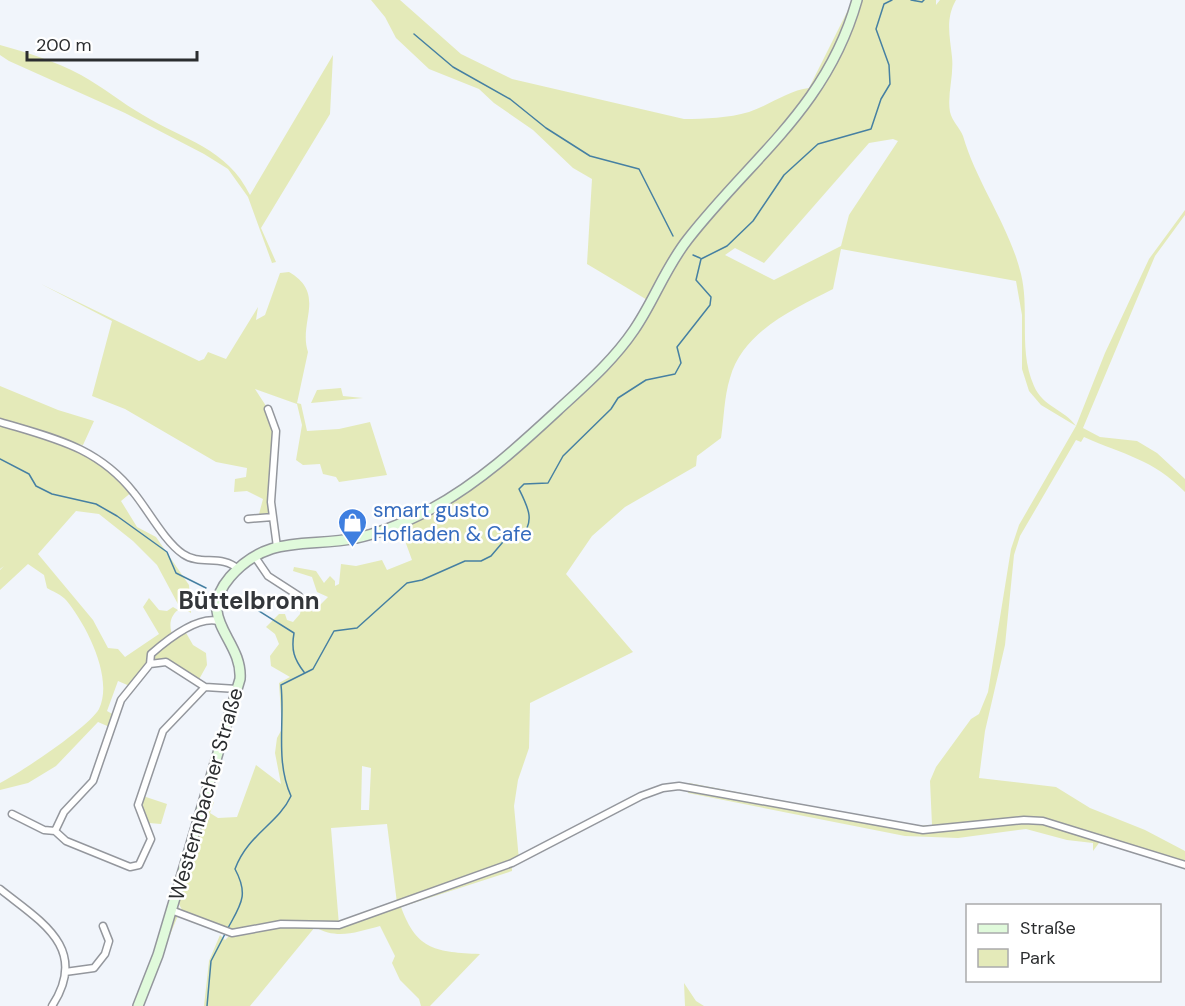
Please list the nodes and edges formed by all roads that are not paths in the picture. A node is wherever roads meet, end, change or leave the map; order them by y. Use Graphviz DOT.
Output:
graph roads {
  1 [pos="857,0"];
  2 [pos="267,409"];
  3 [pos="0,422"];
  4 [pos="273,517"];
  5 [pos="248,519"];
  6 [pos="277,547"];
  7 [pos="255,557"];
  8 [pos="238,569"];
  9 [pos="299,596"];
  10 [pos="218,621"];
  11 [pos="150,664"];
  12 [pos="205,687"];
  13 [pos="237,689"];
  14 [pos="12,814"];
  15 [pos="55,831"];
  16 [pos="1185,865"];
  17 [pos="0,889"];
  18 [pos="171,910"];
  19 [pos="103,926"];
  20 [pos="65,972"];
  21 [pos="55,1005"];
  22 [pos="138,1006"];
  1 -- 6 [label="street"];
  2 -- 4 [label="street"];
  3 -- 8 [label="street"];
  4 -- 5 [label="street"];
  4 -- 6 [label="street"];
  6 -- 7 [label="street"];
  7 -- 8 [label="street"];
  7 -- 9 [label="street"];
  8 -- 10 [label="street"];
  10 -- 11 [label="street"];
  10 -- 13 [label="street, Westernbacher Straße"];
  11 -- 12 [label="street"];
  11 -- 15 [label="street"];
  12 -- 13 [label="street"];
  12 -- 15 [label="street"];
  13 -- 18 [label="street, Westernbacher Straße"];
  14 -- 15 [label="street"];
  16 -- 18 [label="street"];
  17 -- 20 [label="street"];
  18 -- 22 [label="street, Westernbacher Straße"];
  19 -- 20 [label="street"];
  20 -- 21 [label="street"];
}
